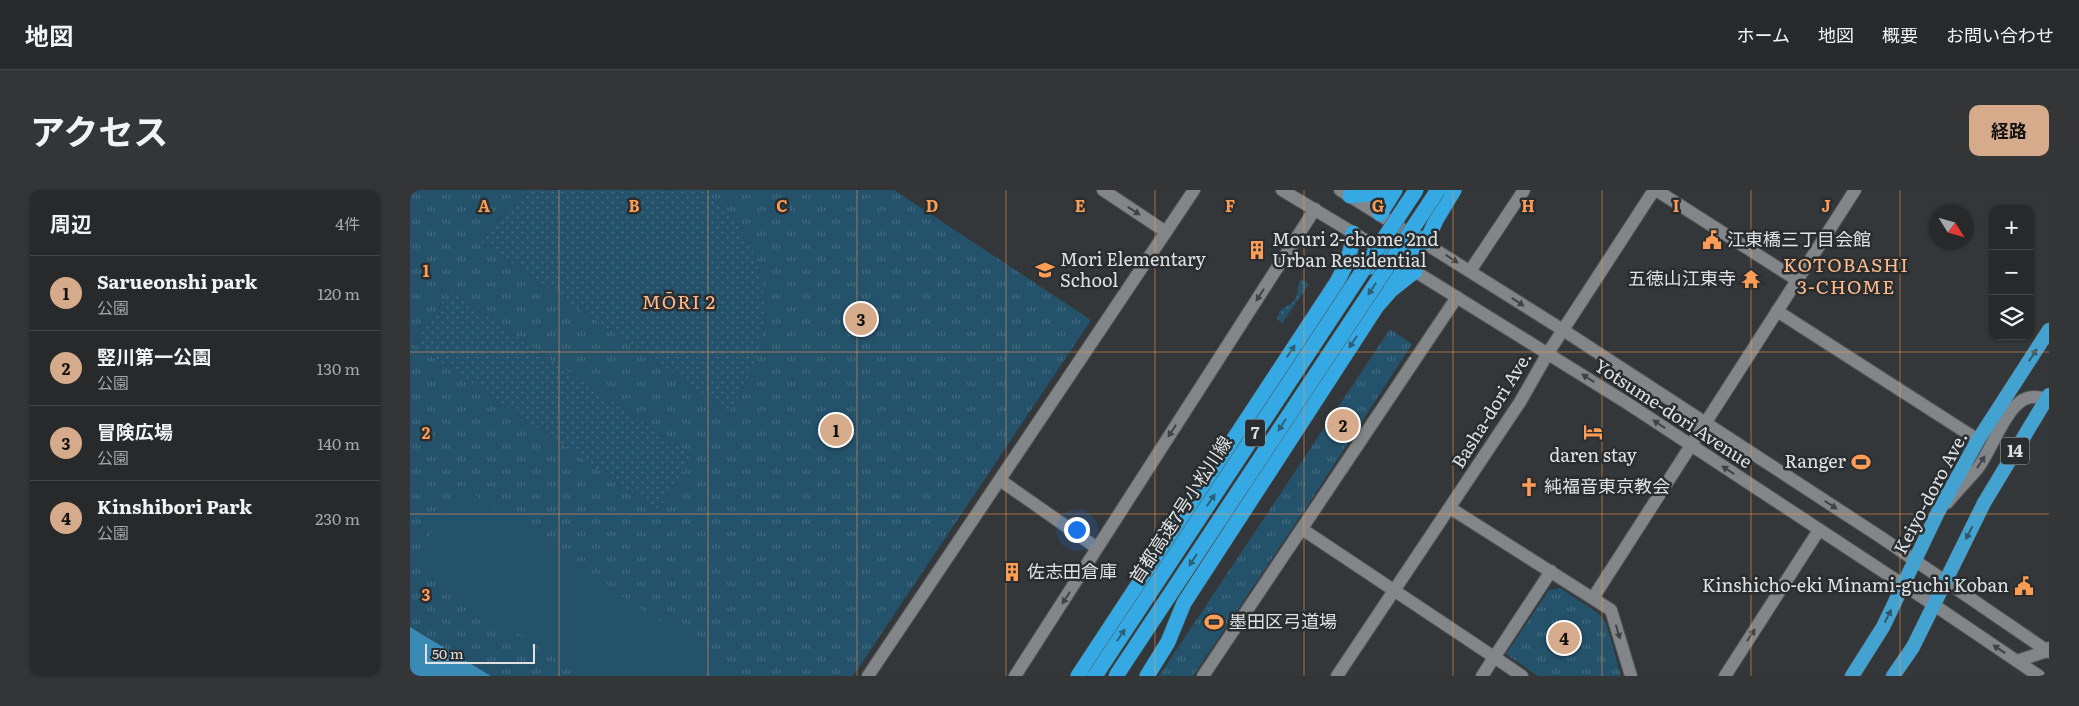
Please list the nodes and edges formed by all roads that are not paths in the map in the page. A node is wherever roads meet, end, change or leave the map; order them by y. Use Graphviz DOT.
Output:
graph roads {
  1 [pos="1103,190"];
  2 [pos="1194,190"];
  3 [pos="1282,190"];
  4 [pos="1387,190"];
  5 [pos="1395,190"];
  6 [pos="1416,190"];
  7 [pos="1438,190"];
  8 [pos="1454,190"];
  9 [pos="1524,190"];
  10 [pos="1655,190"];
  11 [pos="1855,190"];
  12 [pos="1345,193"];
  13 [pos="1315,209"];
  14 [pos="1380,214"];
  15 [pos="1166,232"];
  16 [pos="1353,233"];
  17 [pos="1420,241"];
  18 [pos="1385,252"];
  19 [pos="1409,267"];
  20 [pos="1470,271"];
  21 [pos="1797,280"];
  22 [pos="1457,297"];
  23 [pos="1777,311"];
  24 [pos="1563,330"];
  25 [pos="2049,330"];
  26 [pos="1548,353"];
  27 [pos="2048,399"];
  28 [pos="1245,420"];
  29 [pos="1705,423"];
  30 [pos="1978,440"];
  31 [pos="1691,446"];
  32 [pos="1000,480"];
  33 [pos="1450,508"];
  34 [pos="1938,512"];
  35 [pos="1302,529"];
  36 [pos="1819,530"];
  37 [pos="1098,548"];
  38 [pos="1916,561"];
  39 [pos="1551,571"];
  40 [pos="1945,580"];
  41 [pos="1904,586"];
  42 [pos="1395,591"];
  43 [pos="1593,598"];
  44 [pos="1934,605"];
  45 [pos="2048,650"];
  46 [pos="1494,658"];
  47 [pos="2017,661"];
  48 [pos="868,676"];
  49 [pos="1015,676"];
  50 [pos="1078,676"];
  51 [pos="1095,676"];
  52 [pos="1116,676"];
  53 [pos="1147,676"];
  54 [pos="1203,676"];
  55 [pos="1337,676"];
  56 [pos="1482,676"];
  57 [pos="1522,676"];
  58 [pos="1631,676"];
  59 [pos="1725,676"];
  60 [pos="1852,676"];
  61 [pos="1893,676"];
  62 [pos="2039,676"];
  1 -- 15 [label="street, one-way"];
  2 -- 15 [label="street"];
  3 -- 13 [label="street, Yotsume-dori Avenue"];
  4 -- 12 [label="highway"];
  5 -- 14 [label="highway"];
  51 -- 6 [label="highway, 首都高速7号小松川線 / 7, one-way, bridge"];
  7 -- 52 [label="highway, 首都高速7号小松川線 / 7, one-way, bridge"];
  8 -- 17 [label="highway"];
  9 -- 20 [label="street"];
  10 -- 21 [label="street"];
  10 -- 24 [label="street, Basha-dori Ave."];
  11 -- 21 [label="street"];
  12 -- 14 [label="street, Yotsume-dori Avenue"];
  13 -- 16 [label="street, Yotsume-dori Avenue"];
  13 -- 37 [label="street, one-way"];
  14 -- 17 [label="street, Yotsume-dori Avenue"];
  15 -- 32 [label="street"];
  16 -- 18 [label="street, Yotsume-dori Avenue"];
  28 -- 16 [label="highway, one-way"];
  17 -- 18 [label="highway"];
  17 -- 19 [label="highway"];
  17 -- 20 [label="street, Yotsume-dori Avenue, one-way"];
  18 -- 19 [label="street, Yotsume-dori Avenue"];
  18 -- 28 [label="highway"];
  19 -- 22 [label="street, Yotsume-dori Avenue"];
  19 -- 53 [label="highway, one-way"];
  20 -- 24 [label="street, Yotsume-dori Avenue, one-way"];
  21 -- 23 [label="street"];
  22 -- 26 [label="street, Yotsume-dori Avenue"];
  22 -- 35 [label="street"];
  23 -- 29 [label="street"];
  23 -- 30 [label="street"];
  24 -- 26 [label="street, Basha-dori Ave."];
  24 -- 29 [label="street, Yotsume-dori Avenue"];
  30 -- 25 [label="highway, Keiyo-doro Ave. / 14, one-way"];
  31 -- 26 [label="street, Yotsume-dori Avenue, one-way"];
  26 -- 33 [label="street, Basha-dori Ave."];
  34 -- 27 [label="street, one-way"];
  27 -- 40 [label="highway, 14, one-way"];
  28 -- 50 [label="highway"];
  29 -- 31 [label="street"];
  29 -- 38 [label="street, Yotsume-dori Avenue, one-way"];
  30 -- 34 [label="highway, Keiyo-doro Ave. / 14"];
  36 -- 31 [label="street, Yotsume-dori Avenue, one-way"];
  31 -- 43 [label="street"];
  32 -- 37 [label="street"];
  32 -- 48 [label="street"];
  33 -- 39 [label="street"];
  33 -- 42 [label="street, Basha-dori Ave."];
  34 -- 38 [label="highway, Keiyo-doro Ave. / 14"];
  35 -- 42 [label="street"];
  35 -- 54 [label="street"];
  36 -- 41 [label="street, Yotsume-dori Avenue"];
  59 -- 36 [label="street, one-way"];
  37 -- 49 [label="street, one-way"];
  38 -- 40 [label="street, Yotsume-dori Avenue"];
  38 -- 41 [label="highway, Keiyo-doro Ave. / 14"];
  39 -- 43 [label="street"];
  39 -- 46 [label="street"];
  40 -- 44 [label="highway, 14"];
  40 -- 45 [label="street, Yotsume-dori Avenue"];
  41 -- 44 [label="street, Yotsume-dori Avenue"];
  60 -- 41 [label="highway, Keiyo-doro Ave. / 14, one-way"];
  42 -- 46 [label="street"];
  42 -- 55 [label="street, Basha-dori Ave."];
  43 -- 58 [label="street, one-way"];
  47 -- 44 [label="street, Yotsume-dori Avenue, one-way"];
  44 -- 61 [label="highway, 14"];
  45 -- 47 [label="street"];
  46 -- 56 [label="street"];
  46 -- 57 [label="street"];
  47 -- 62 [label="street, Yotsume-dori Avenue"];
}
